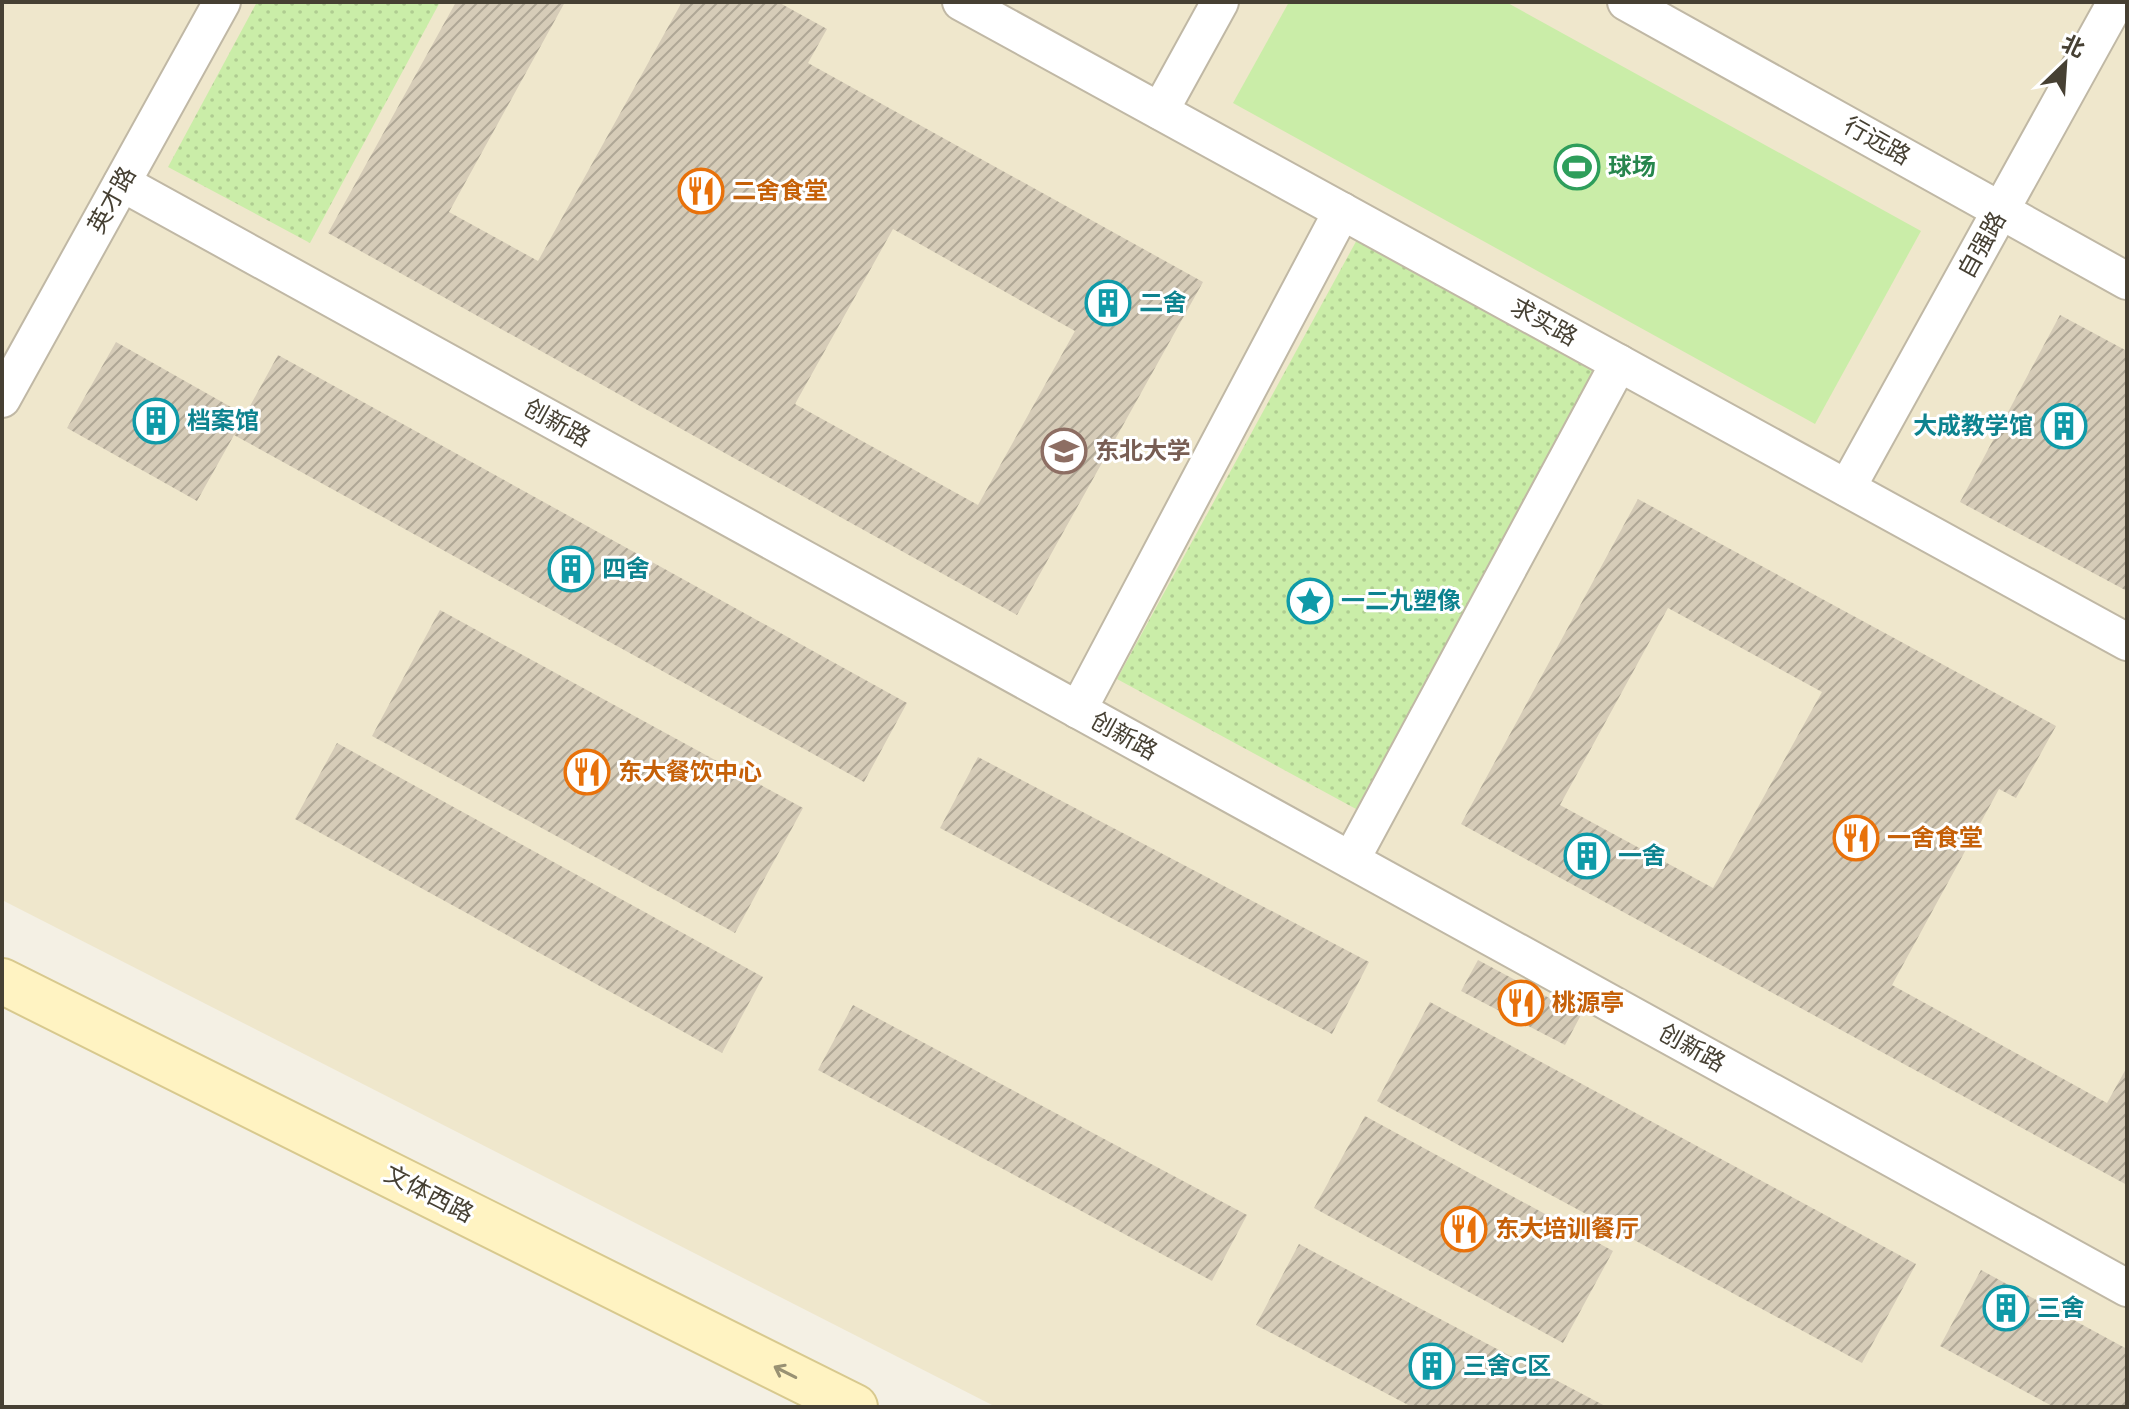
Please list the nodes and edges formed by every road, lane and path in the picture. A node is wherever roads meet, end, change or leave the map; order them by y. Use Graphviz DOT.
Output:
graph roads {
  1 [pos="222,2"];
  2 [pos="961,2"];
  3 [pos="1220,2"];
  4 [pos="1626,2"];
  5 [pos="2116,2"];
  6 [pos="1160,111"];
  7 [pos="122,183"];
  8 [pos="2001,210"];
  9 [pos="1342,211"];
  10 [pos="2127,281"];
  11 [pos="1619,363"];
  12 [pos="2,399"];
  13 [pos="1847,488"];
  14 [pos="2127,642"];
  15 [pos="1078,710"];
  16 [pos="1351,860"];
  17 [pos="2,981"];
  18 [pos="2,1010"];
  19 [pos="2127,1288"];
  20 [pos="790,1407"];
  21 [pos="855,1407"];
  1 -- 7 [label="street, 英才路"];
  2 -- 6 [label="street, 求实路"];
  3 -- 6 [label="street"];
  4 -- 8 [label="street, 行远路"];
  5 -- 8 [label="street, 自强路"];
  6 -- 9 [label="street, 求实路"];
  7 -- 12 [label="street, 英才路"];
  7 -- 15 [label="street, 创新路"];
  8 -- 10 [label="street, 行远路"];
  8 -- 13 [label="street, 自强路"];
  9 -- 11 [label="street, 求实路"];
  9 -- 15 [label="street"];
  11 -- 13 [label="street, 求实路"];
  11 -- 16 [label="street"];
  13 -- 14 [label="street, 求实路"];
  15 -- 16 [label="street, 创新路"];
  16 -- 19 [label="street, 创新路"];
  21 -- 17 [label="street, 文体西路, one-way"];
  18 -- 20 [label="street, 文体西路"];
}
